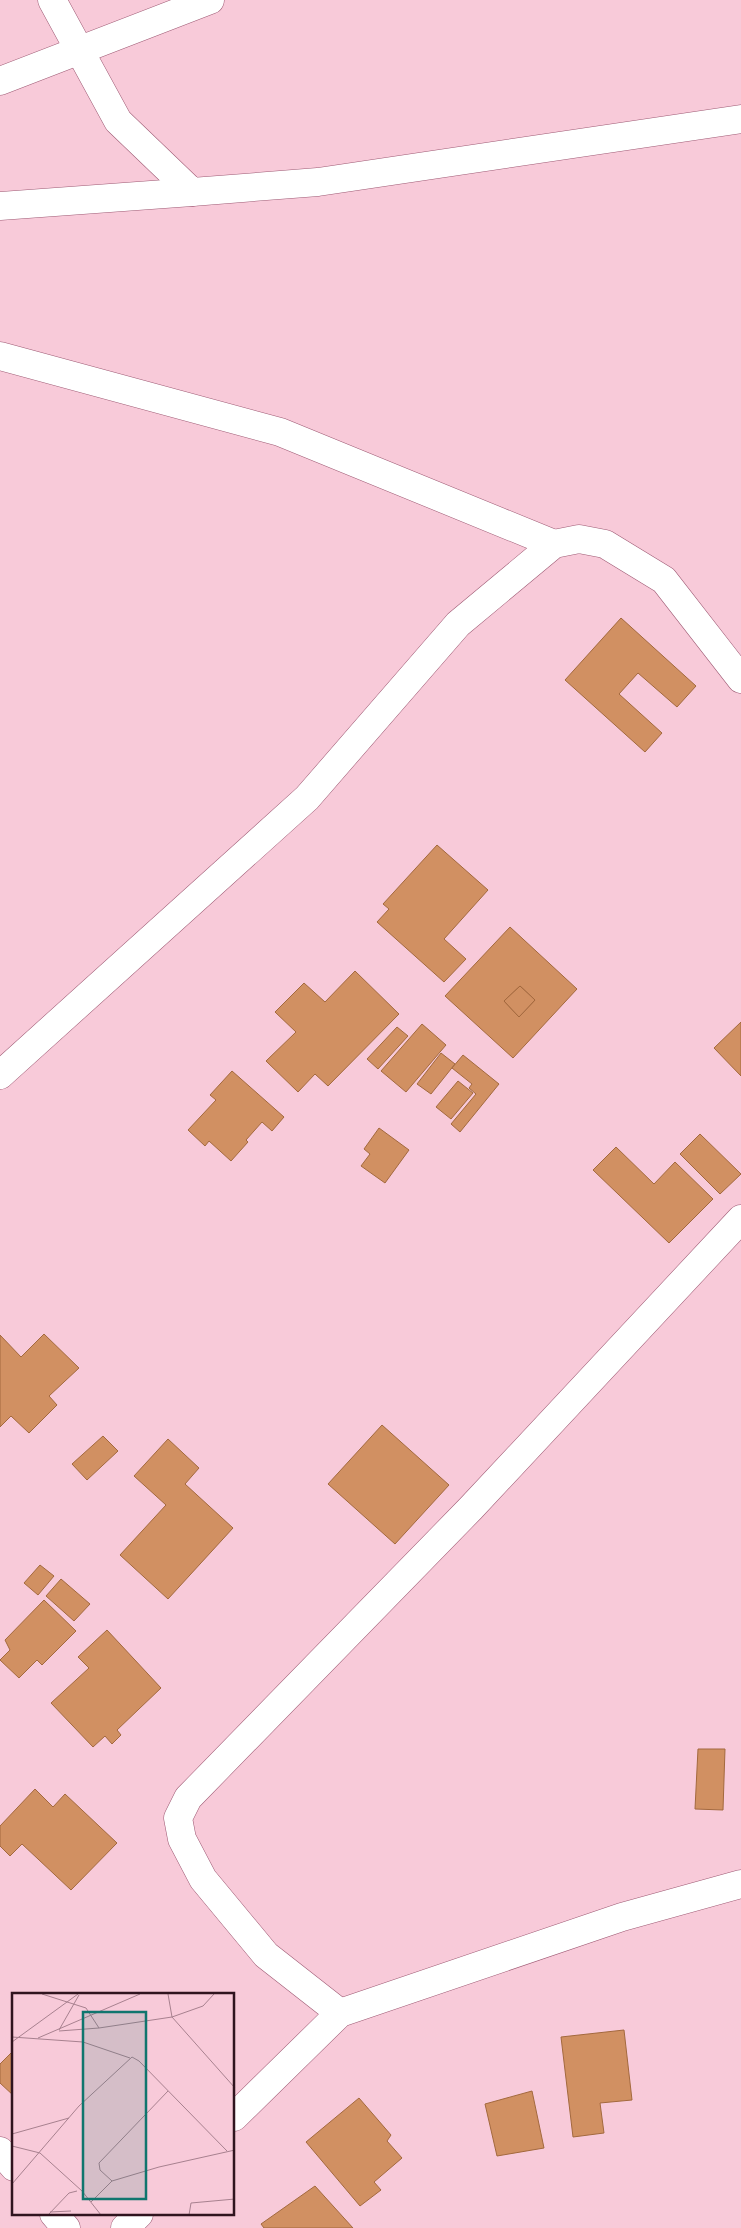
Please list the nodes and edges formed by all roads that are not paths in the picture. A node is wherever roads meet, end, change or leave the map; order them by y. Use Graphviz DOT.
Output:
graph roads {
  1 [pos="52,0"];
  2 [pos="210,0"];
  3 [pos="80,50"];
  4 [pos="0,81"];
  5 [pos="741,119"];
  6 [pos="192,192"];
  7 [pos="0,206"];
  8 [pos="0,356"];
  9 [pos="554,544"];
  10 [pos="741,679"];
  11 [pos="0,1076"];
  12 [pos="741,1218"];
  13 [pos="741,1884"];
  14 [pos="340,2013"];
  15 [pos="235,2116"];
  16 [pos="0,2151"];
  17 [pos="12,2165"];
  18 [pos="56,2216"];
  19 [pos="137,2216"];
  20 [pos="66,2228"];
  21 [pos="125,2228"];
  1 -- 3 [label="street"];
  2 -- 3 [label="street"];
  3 -- 4 [label="street"];
  3 -- 6 [label="street"];
  5 -- 6 [label="street"];
  6 -- 7 [label="street"];
  8 -- 9 [label="street"];
  9 -- 10 [label="street"];
  9 -- 11 [label="street"];
  12 -- 14 [label="street"];
  13 -- 14 [label="street"];
  14 -- 15 [label="street"];
  16 -- 17 [label="street"];
  18 -- 20 [label="street"];
  19 -- 21 [label="street"];
}
